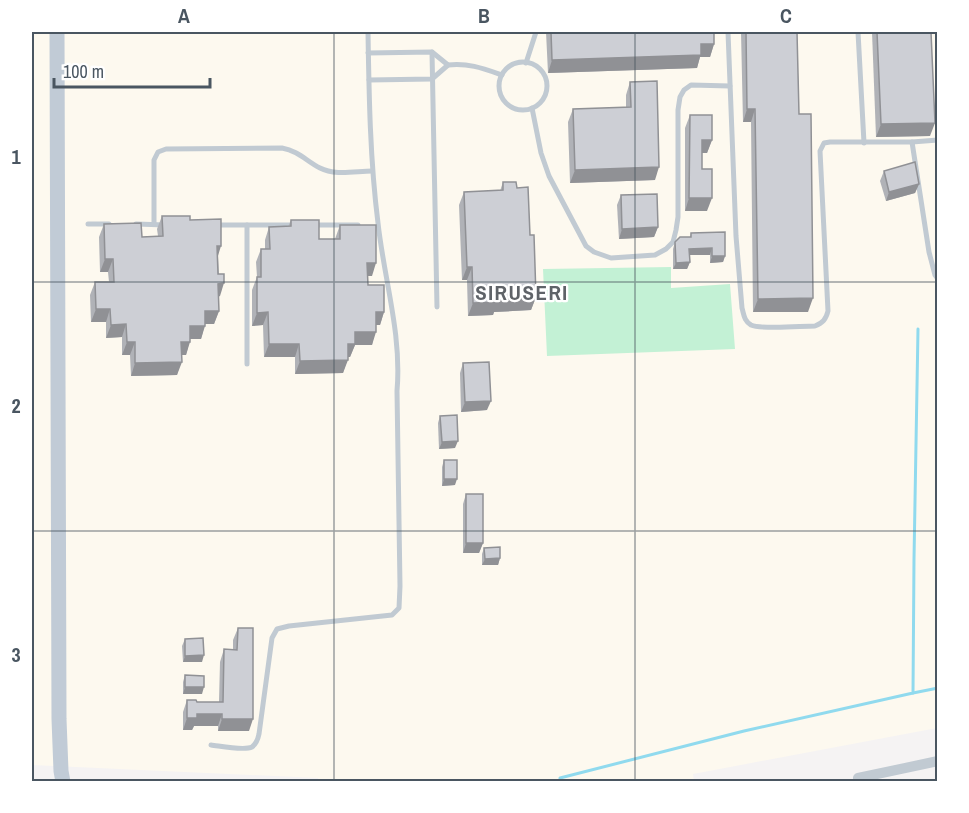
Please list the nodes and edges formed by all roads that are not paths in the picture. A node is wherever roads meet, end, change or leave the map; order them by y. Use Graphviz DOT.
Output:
graph roads {
  1 [pos="57,32"];
  2 [pos="368,32"];
  3 [pos="536,32"];
  4 [pos="728,32"];
  5 [pos="858,32"];
  6 [pos="432,52"];
  7 [pos="368,53"];
  8 [pos="526,63"];
  9 [pos="448,65"];
  10 [pos="502,75"];
  11 [pos="432,79"];
  12 [pos="369,80"];
  13 [pos="730,86"];
  14 [pos="532,108"];
  15 [pos="937,141"];
  16 [pos="912,142"];
  17 [pos="864,143"];
  18 [pos="372,171"];
  19 [pos="88,224"];
  20 [pos="121,224"];
  21 [pos="132,224"];
  22 [pos="154,225"];
  23 [pos="177,225"];
  24 [pos="212,225"];
  25 [pos="248,225"];
  26 [pos="378,225"];
  27 [pos="938,279"];
  28 [pos="437,307"];
  29 [pos="247,364"];
  30 [pos="211,745"];
  31 [pos="938,761"];
  32 [pos="858,778"];
  33 [pos="63,782"];
  1 -- 33 [label="street"];
  2 -- 7 [label="lane"];
  3 -- 8 [label="lane"];
  4 -- 13 [label="lane"];
  5 -- 17 [label="lane"];
  6 -- 7 [label="lane"];
  6 -- 9 [label="lane"];
  6 -- 11 [label="lane"];
  7 -- 12 [label="lane"];
  8 -- 10 [label="lane"];
  8 -- 14 [label="lane"];
  9 -- 10 [label="lane"];
  9 -- 11 [label="lane"];
  10 -- 14 [label="lane"];
  11 -- 12 [label="lane"];
  11 -- 28 [label="lane"];
  12 -- 18 [label="lane"];
  13 -- 14 [label="lane"];
  13 -- 17 [label="lane"];
  15 -- 16 [label="lane"];
  16 -- 17 [label="lane"];
  16 -- 27 [label="lane"];
  18 -- 22 [label="lane"];
  18 -- 26 [label="lane"];
  19 -- 20 [label="lane"];
  21 -- 22 [label="lane"];
  22 -- 23 [label="lane"];
  24 -- 25 [label="lane"];
  25 -- 26 [label="lane"];
  25 -- 29 [label="lane"];
  26 -- 30 [label="lane"];
  31 -- 32 [label="street"];
}
